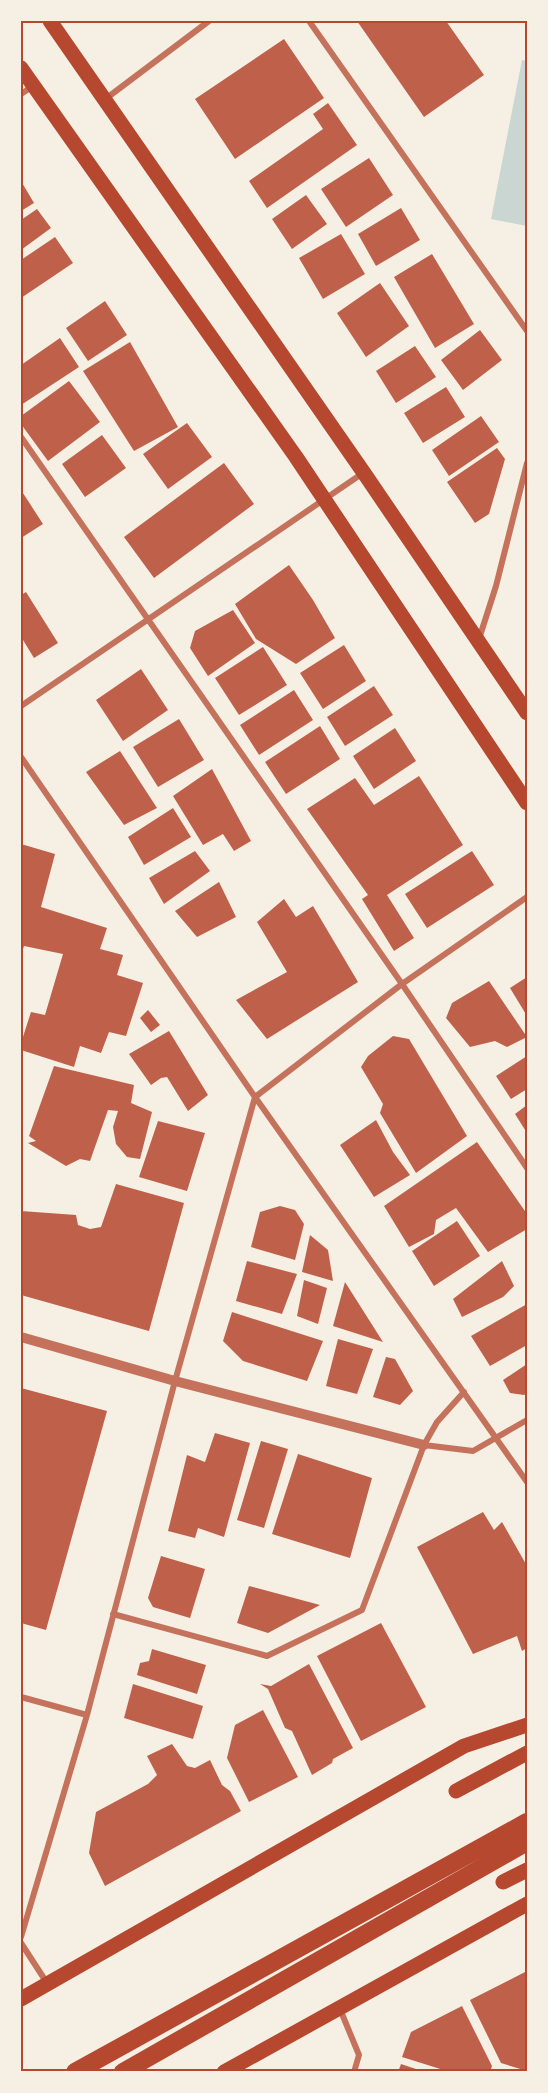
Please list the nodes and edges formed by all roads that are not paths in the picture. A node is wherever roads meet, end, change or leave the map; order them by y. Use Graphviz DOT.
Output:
graph roads {
  1 [pos="50,21"];
  2 [pos="209,21"];
  3 [pos="309,21"];
  4 [pos="21,68"];
  5 [pos="27,90"];
  6 [pos="104,100"];
  7 [pos="527,331"];
  8 [pos="21,437"];
  9 [pos="527,463"];
  10 [pos="364,473"];
  11 [pos="325,498"];
  12 [pos="148,620"];
  13 [pos="478,641"];
  14 [pos="21,706"];
  15 [pos="527,713"];
  16 [pos="21,757"];
  17 [pos="527,803"];
  18 [pos="527,897"];
  19 [pos="402,984"];
  20 [pos="255,1097"];
  21 [pos="527,1168"];
  22 [pos="21,1337"];
  23 [pos="175,1381"];
  24 [pos="464,1392"];
  25 [pos="527,1420"];
  26 [pos="496,1437"];
  27 [pos="424,1445"];
  28 [pos="527,1482"];
  29 [pos="113,1614"];
  30 [pos="21,1697"];
  31 [pos="87,1715"];
  32 [pos="527,1725"];
  33 [pos="527,1753"];
  34 [pos="456,1791"];
  35 [pos="527,1822"];
  36 [pos="527,1842"];
  37 [pos="527,1870"];
  38 [pos="503,1882"];
  39 [pos="527,1904"];
  40 [pos="21,1937"];
  41 [pos="21,1943"];
  42 [pos="47,1983"];
  43 [pos="21,1999"];
  44 [pos="340,2009"];
  45 [pos="75,2072"];
  46 [pos="123,2072"];
  47 [pos="224,2072"];
  48 [pos="354,2072"];
  1 -- 6 [label="main road"];
  2 -- 6 [label="street"];
  3 -- 7 [label="street"];
  4 -- 5 [label="main road"];
  5 -- 11 [label="main road"];
  6 -- 10 [label="main road"];
  8 -- 12 [label="street"];
  9 -- 13 [label="street"];
  10 -- 11 [label="street"];
  10 -- 13 [label="main road"];
  11 -- 12 [label="street"];
  11 -- 17 [label="main road"];
  12 -- 14 [label="street"];
  12 -- 19 [label="street"];
  13 -- 15 [label="main road"];
  16 -- 20 [label="street"];
  18 -- 19 [label="street"];
  19 -- 20 [label="street"];
  19 -- 21 [label="street"];
  20 -- 23 [label="street"];
  20 -- 24 [label="street"];
  22 -- 23 [label="street"];
  23 -- 27 [label="street"];
  23 -- 29 [label="street"];
  24 -- 26 [label="street"];
  24 -- 27 [label="street"];
  25 -- 26 [label="street"];
  26 -- 27 [label="street"];
  26 -- 28 [label="street"];
  27 -- 29 [label="street"];
  29 -- 31 [label="street"];
  30 -- 31 [label="street"];
  31 -- 40 [label="street"];
  32 -- 42 [label="main road"];
  33 -- 34 [label="main road"];
  35 -- 45 [label="highway"];
  36 -- 46 [label="highway"];
  37 -- 38 [label="main road"];
  39 -- 44 [label="main road"];
  41 -- 42 [label="street"];
  42 -- 43 [label="main road"];
  44 -- 47 [label="main road"];
  44 -- 48 [label="street"];
}
